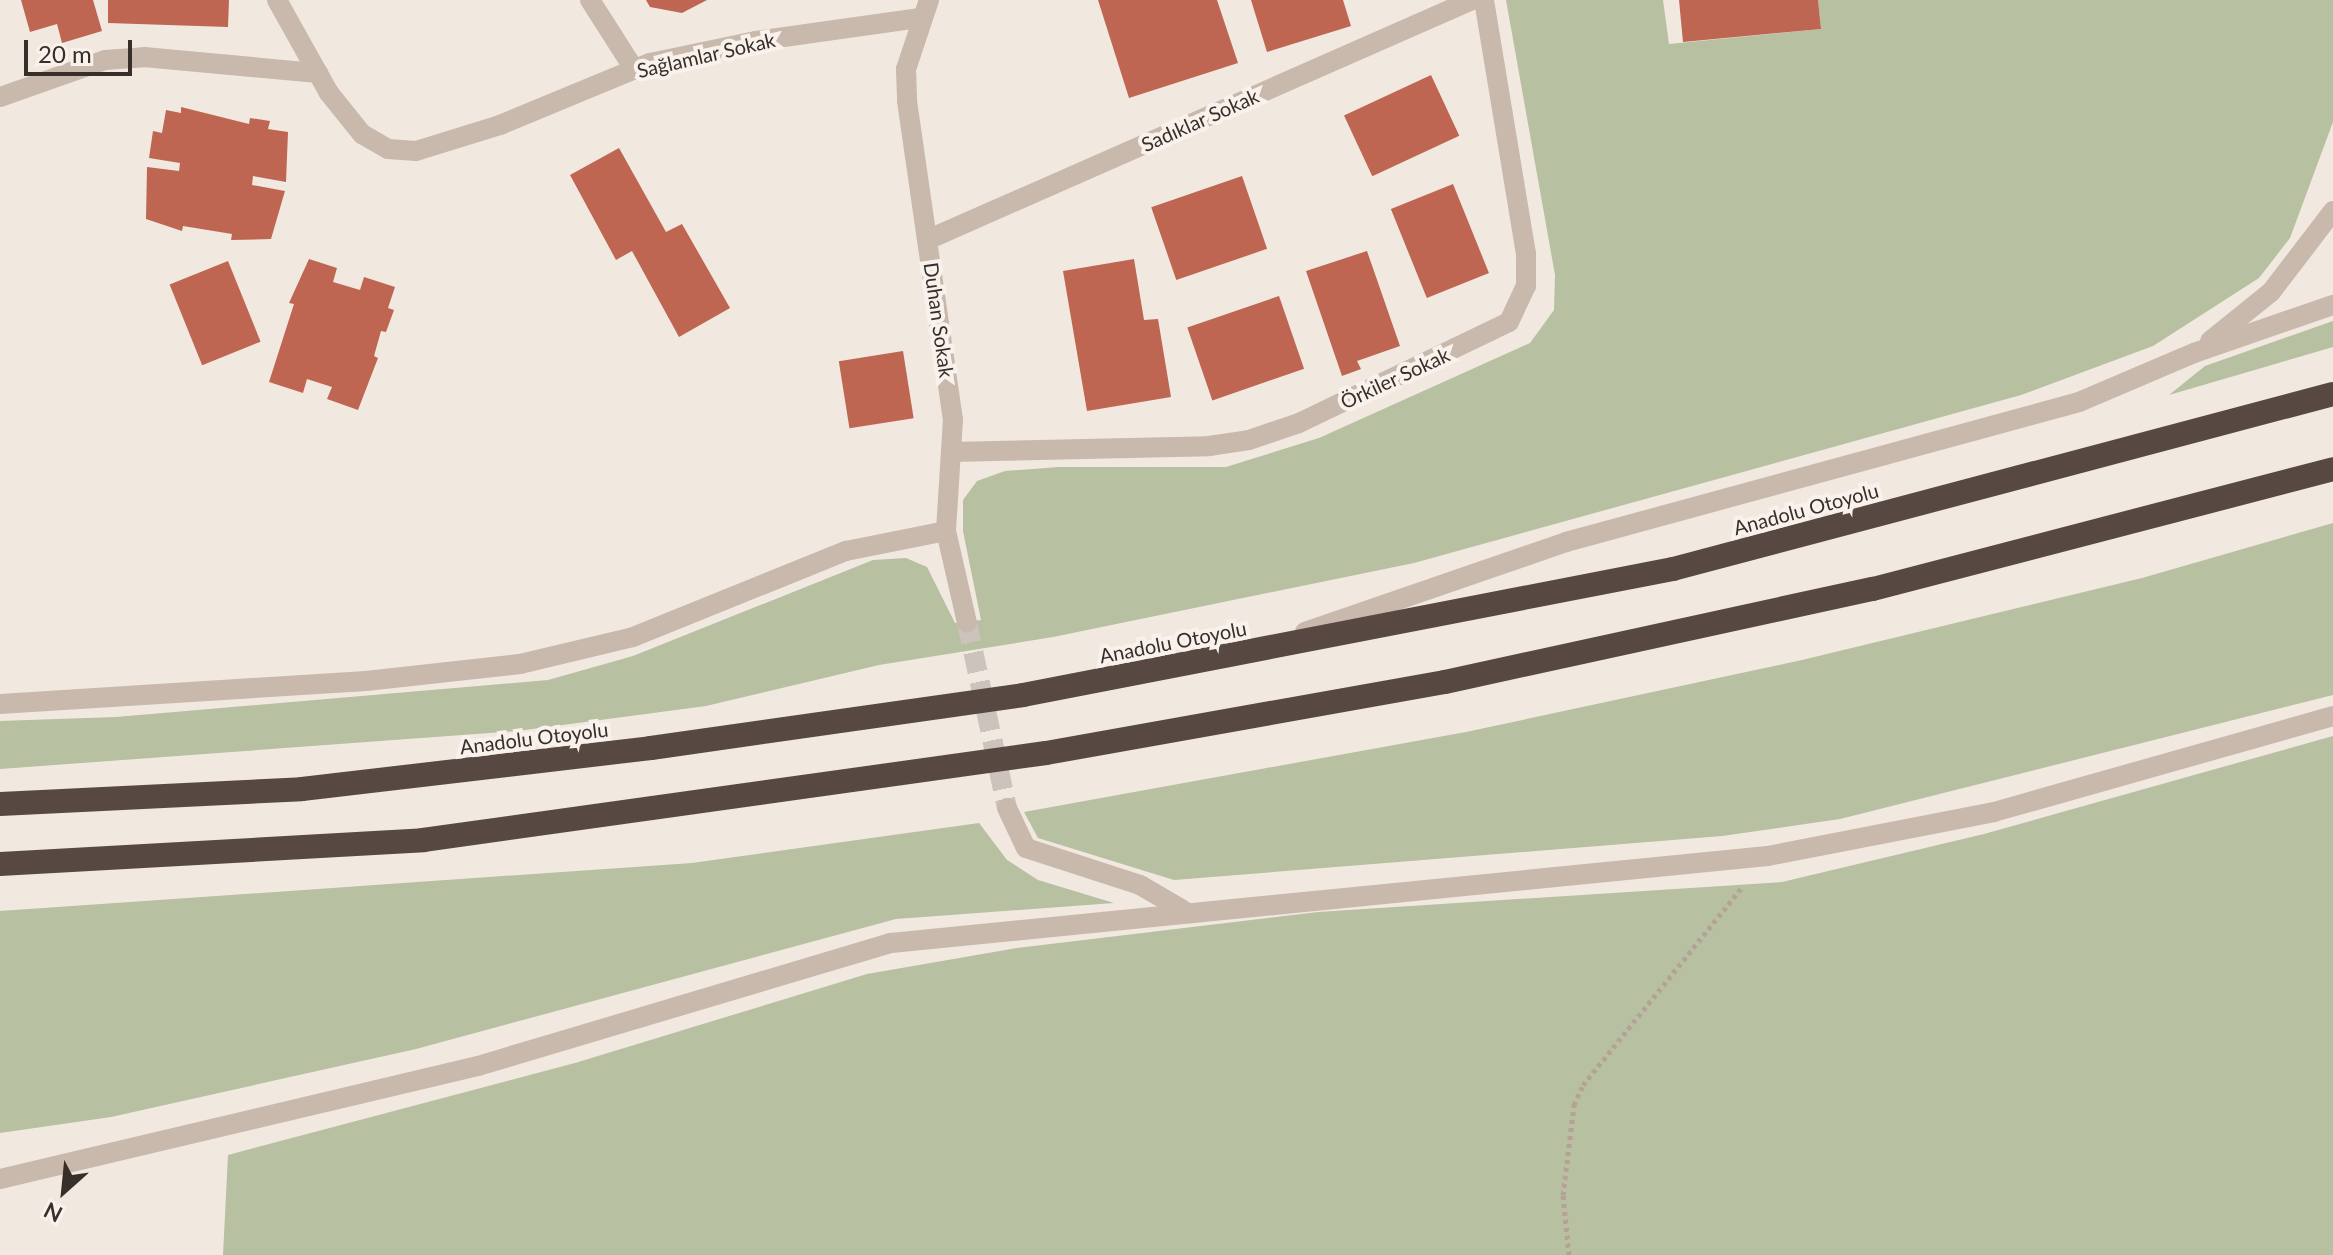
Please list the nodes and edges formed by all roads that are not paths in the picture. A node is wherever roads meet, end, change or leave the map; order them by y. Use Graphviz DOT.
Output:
graph roads {
  1 [pos="277,0"];
  2 [pos="590,0"];
  3 [pos="1472,0"];
  4 [pos="1484,0"];
  5 [pos="924,9"];
  6 [pos="634,69"];
  7 [pos="318,73"];
  8 [pos="0,97"];
  9 [pos="2333,211"];
  10 [pos="927,240"];
  11 [pos="2333,305"];
  12 [pos="2194,353"];
  13 [pos="2333,394"];
  14 [pos="951,452"];
  15 [pos="2333,469"];
  16 [pos="946,531"];
  17 [pos="967,623"];
  18 [pos="1245,653"];
  19 [pos="0,704"];
  20 [pos="2333,716"];
  21 [pos="0,804"];
  22 [pos="1007,808"];
  23 [pos="0,864"];
  24 [pos="1183,910"];
  25 [pos="0,1179"];
  1 -- 7 [label="street"];
  2 -- 6 [label="street"];
  3 -- 10 [label="street, Sadıklar Sokak"];
  4 -- 14 [label="street, Örkiler Sokak"];
  5 -- 6 [label="street, Sağlamlar Sokak"];
  5 -- 10 [label="street, Duhan Sokak"];
  6 -- 7 [label="street, Sağlamlar Sokak"];
  7 -- 8 [label="street"];
  9 -- 12 [label="street"];
  10 -- 14 [label="street, Duhan Sokak"];
  11 -- 12 [label="street"];
  12 -- 18 [label="street"];
  13 -- 18 [label="highway, Anadolu Otoyolu"];
  14 -- 16 [label="street, Duhan Sokak"];
  15 -- 23 [label="highway"];
  16 -- 17 [label="street, Duhan Sokak"];
  16 -- 19 [label="street"];
  18 -- 21 [label="highway, Anadolu Otoyolu"];
  20 -- 24 [label="street"];
  22 -- 24 [label="street"];
  24 -- 25 [label="street"];
}
